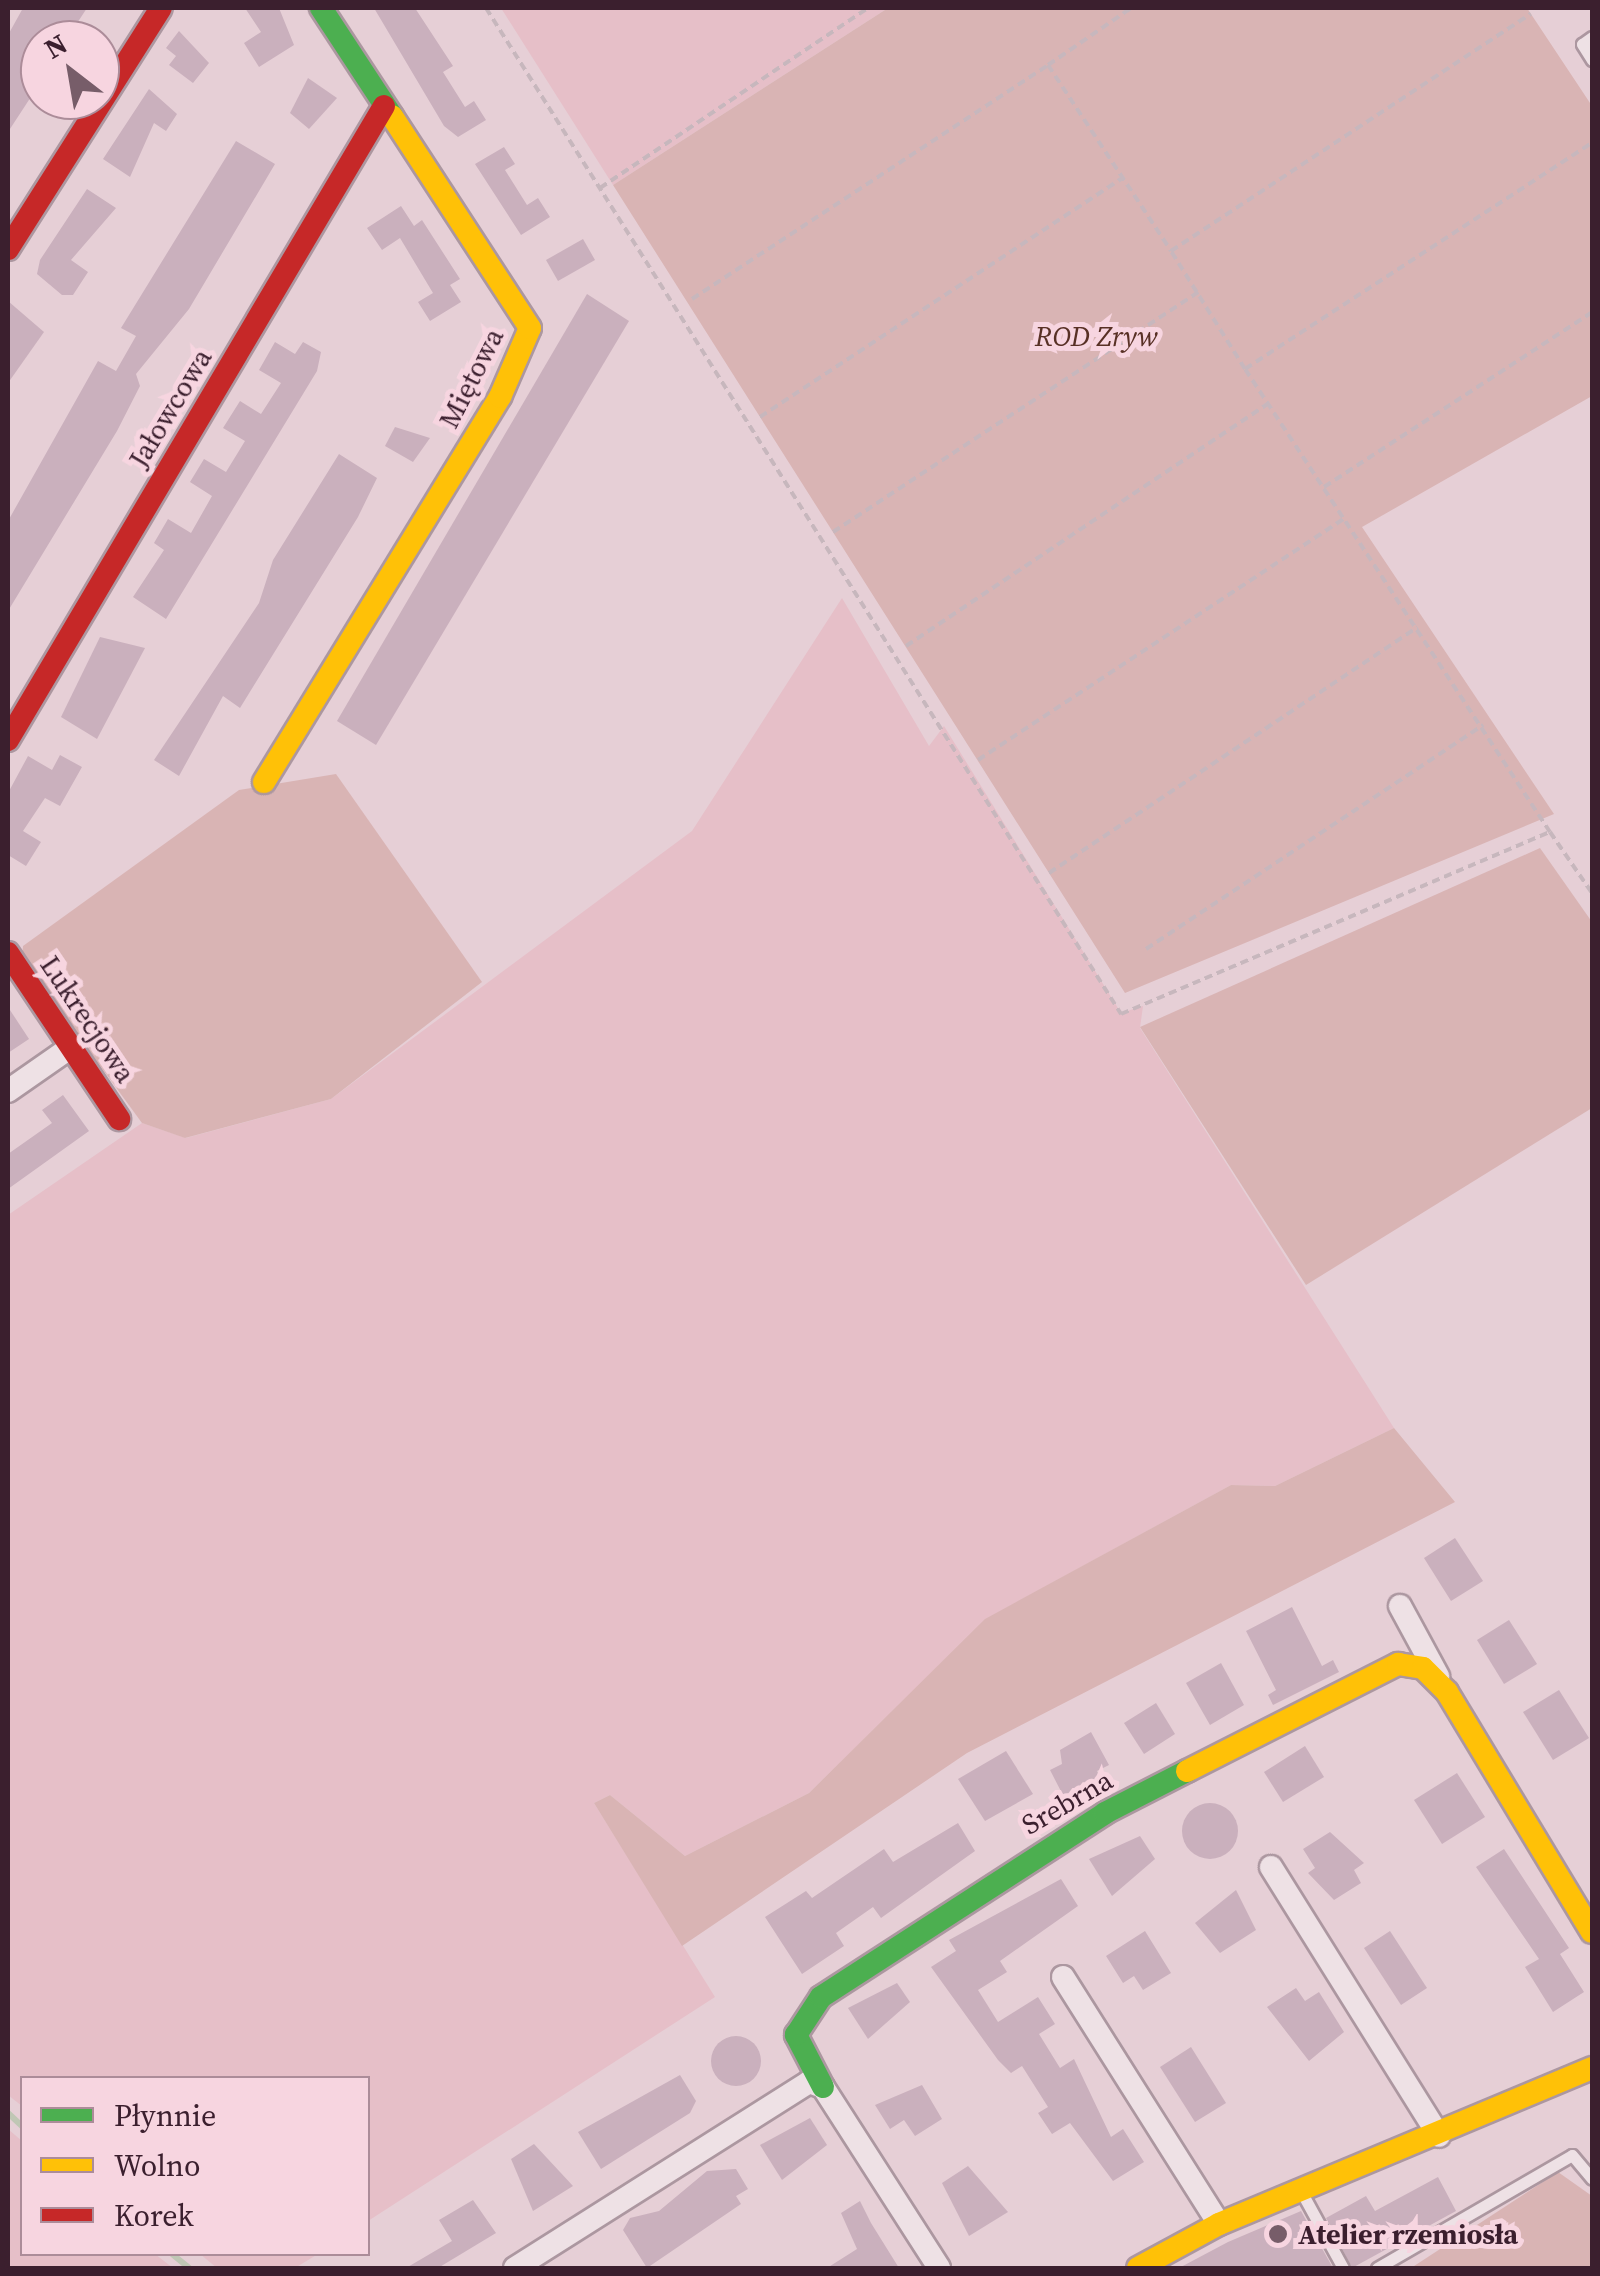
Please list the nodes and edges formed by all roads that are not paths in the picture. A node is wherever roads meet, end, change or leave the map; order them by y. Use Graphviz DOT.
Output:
graph roads {
  1 [pos="161,8"];
  2 [pos="321,8"];
  3 [pos="1587,41"];
  4 [pos="1592,60"];
  5 [pos="384,106"];
  6 [pos="8,249"];
  7 [pos="8,740"];
  8 [pos="264,782"];
  9 [pos="8,953"];
  10 [pos="71,1048"];
  11 [pos="8,1091"];
  12 [pos="120,1119"];
  13 [pos="1400,1606"];
  14 [pos="1447,1692"];
  15 [pos="1271,1867"];
  16 [pos="1592,1932"];
  17 [pos="1063,1977"];
  18 [pos="1592,2068"];
  19 [pos="822,2087"];
  20 [pos="1439,2136"];
  21 [pos="1592,2179"];
  22 [pos="1300,2188"];
  23 [pos="1219,2224"];
  24 [pos="516,2268"];
  25 [pos="939,2268"];
  26 [pos="1138,2268"];
  27 [pos="1342,2268"];
  28 [pos="1377,2268"];
  1 -- 6 [label="street"];
  2 -- 5 [label="street, Miętowa"];
  3 -- 4 [label="lane"];
  5 -- 7 [label="street, Jałowcowa"];
  5 -- 8 [label="street, Miętowa"];
  9 -- 10 [label="street, Lukrecjowa"];
  10 -- 11 [label="street"];
  10 -- 12 [label="street, Lukrecjowa"];
  13 -- 14 [label="street, Srebrna"];
  14 -- 16 [label="street, Srebrna"];
  14 -- 19 [label="street, Srebrna"];
  15 -- 20 [label="street"];
  17 -- 23 [label="street"];
  18 -- 20 [label="street"];
  19 -- 24 [label="street"];
  19 -- 25 [label="street, Srebrna"];
  20 -- 22 [label="street"];
  21 -- 28 [label="lane"];
  22 -- 23 [label="street"];
  22 -- 27 [label="lane"];
  23 -- 26 [label="street"];
}
